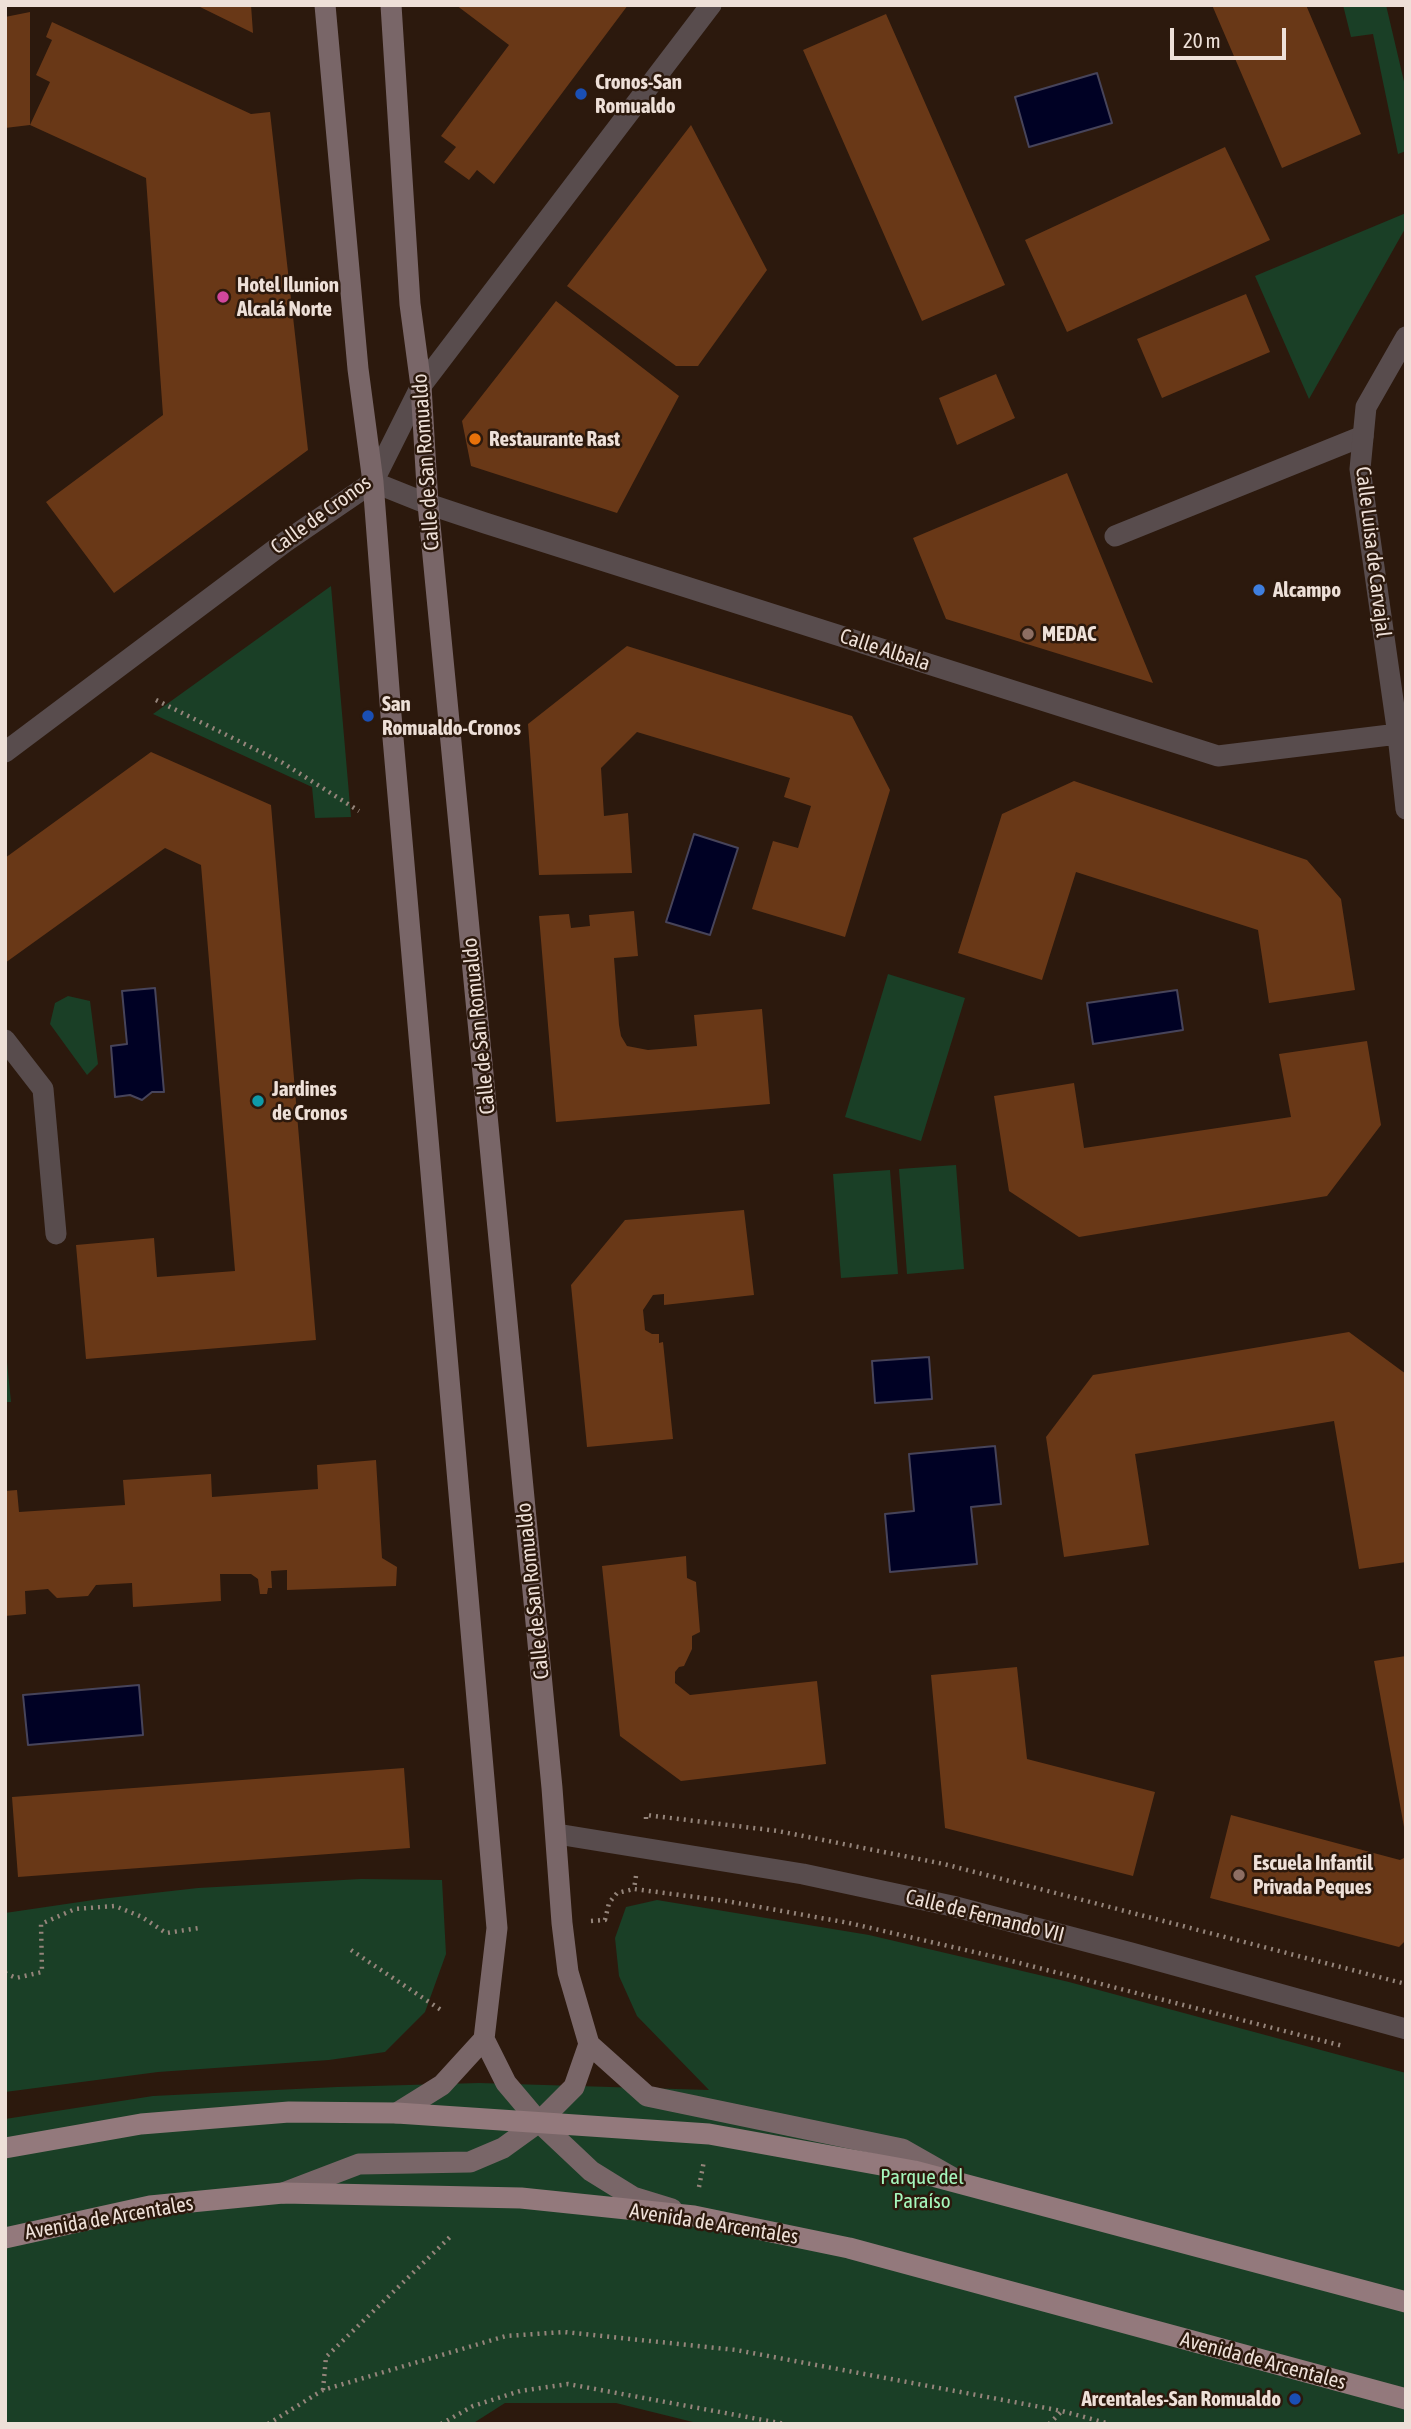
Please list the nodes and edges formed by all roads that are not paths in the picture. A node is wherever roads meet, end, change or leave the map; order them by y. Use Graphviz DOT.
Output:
graph roads {
  1 [pos="325,5"];
  2 [pos="391,5"];
  3 [pos="711,5"];
  4 [pos="1406,337"];
  5 [pos="421,386"];
  6 [pos="1363,436"];
  7 [pos="373,482"];
  8 [pos="428,504"];
  9 [pos="1115,536"];
  10 [pos="1402,734"];
  11 [pos="5,752"];
  12 [pos="1406,809"];
  13 [pos="5,1040"];
  14 [pos="56,1234"];
  15 [pos="557,1834"];
  16 [pos="1406,2029"];
  17 [pos="484,2039"];
  18 [pos="589,2044"];
  19 [pos="397,2113"];
  20 [pos="539,2122"];
  21 [pos="5,2148"];
  22 [pos="967,2186"];
  23 [pos="283,2193"];
  24 [pos="694,2216"];
  25 [pos="5,2238"];
  26 [pos="1406,2302"];
  27 [pos="1406,2399"];
  1 -- 7 [label="main road"];
  2 -- 5 [label="main road, Calle de San Romualdo"];
  3 -- 5 [label="street, Calle de Cronos"];
  4 -- 6 [label="street, Calle Luisa de Carvajal"];
  5 -- 7 [label="street, Calle de Cronos"];
  5 -- 8 [label="main road, Calle de San Romualdo"];
  6 -- 9 [label="street"];
  6 -- 10 [label="street, Calle Luisa de Carvajal"];
  7 -- 8 [label="street, Calle Albala"];
  7 -- 11 [label="street, Calle de Cronos"];
  7 -- 17 [label="main road"];
  8 -- 10 [label="street, Calle Albala"];
  8 -- 15 [label="main road, Calle de San Romualdo"];
  10 -- 12 [label="street, Calle Luisa de Carvajal"];
  13 -- 14 [label="street"];
  15 -- 16 [label="street, Calle de Fernando VII"];
  15 -- 18 [label="main road, Calle de San Romualdo"];
  17 -- 19 [label="main road"];
  17 -- 20 [label="main road"];
  18 -- 20 [label="main road"];
  18 -- 22 [label="main road"];
  19 -- 20 [label="main road"];
  19 -- 21 [label="main road"];
  20 -- 22 [label="main road"];
  20 -- 23 [label="main road"];
  20 -- 24 [label="main road"];
  22 -- 26 [label="main road"];
  23 -- 24 [label="main road, Avenida de Arcentales"];
  23 -- 25 [label="main road, Avenida de Arcentales"];
  24 -- 27 [label="main road, Avenida de Arcentales"];
}
